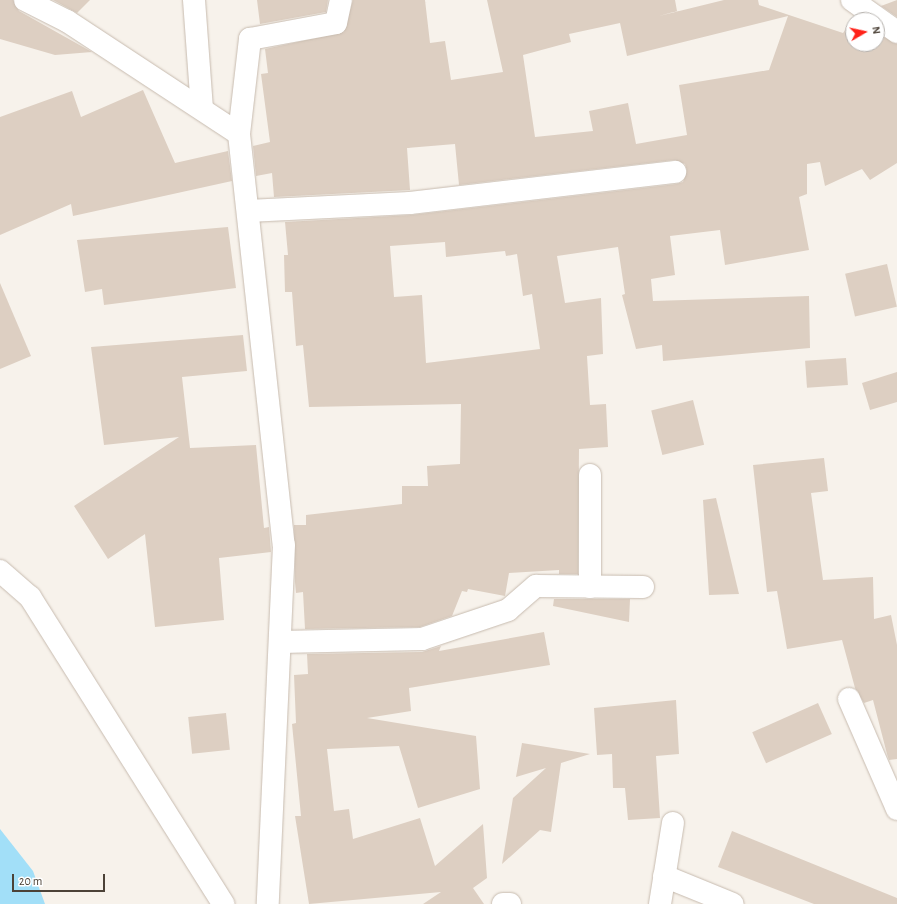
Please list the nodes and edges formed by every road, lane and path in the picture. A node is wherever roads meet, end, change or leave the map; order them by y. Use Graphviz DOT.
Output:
graph roads {
  1 [pos="25,0"];
  2 [pos="194,0"];
  3 [pos="341,0"];
  4 [pos="852,0"];
  5 [pos="897,32"];
  6 [pos="202,109"];
  7 [pos="239,134"];
  8 [pos="675,172"];
  9 [pos="248,211"];
  10 [pos="590,475"];
  11 [pos="0,571"];
  12 [pos="590,587"];
  13 [pos="643,587"];
  14 [pos="280,642"];
  15 [pos="849,699"];
  16 [pos="897,809"];
  17 [pos="673,823"];
  18 [pos="664,876"];
  19 [pos="223,904"];
  20 [pos="268,904"];
  21 [pos="503,904"];
  22 [pos="510,904"];
  23 [pos="660,904"];
  24 [pos="733,904"];
  1 -- 6 [label="street"];
  2 -- 6 [label="street"];
  3 -- 7 [label="street"];
  4 -- 5 [label="street"];
  6 -- 7 [label="street"];
  7 -- 9 [label="street"];
  8 -- 9 [label="street"];
  9 -- 14 [label="street"];
  10 -- 12 [label="street"];
  11 -- 19 [label="street"];
  12 -- 13 [label="street"];
  12 -- 14 [label="street"];
  14 -- 20 [label="street"];
  15 -- 16 [label="street"];
  17 -- 18 [label="street"];
  18 -- 23 [label="street"];
  18 -- 24 [label="street"];
  21 -- 22 [label="street"];
}
